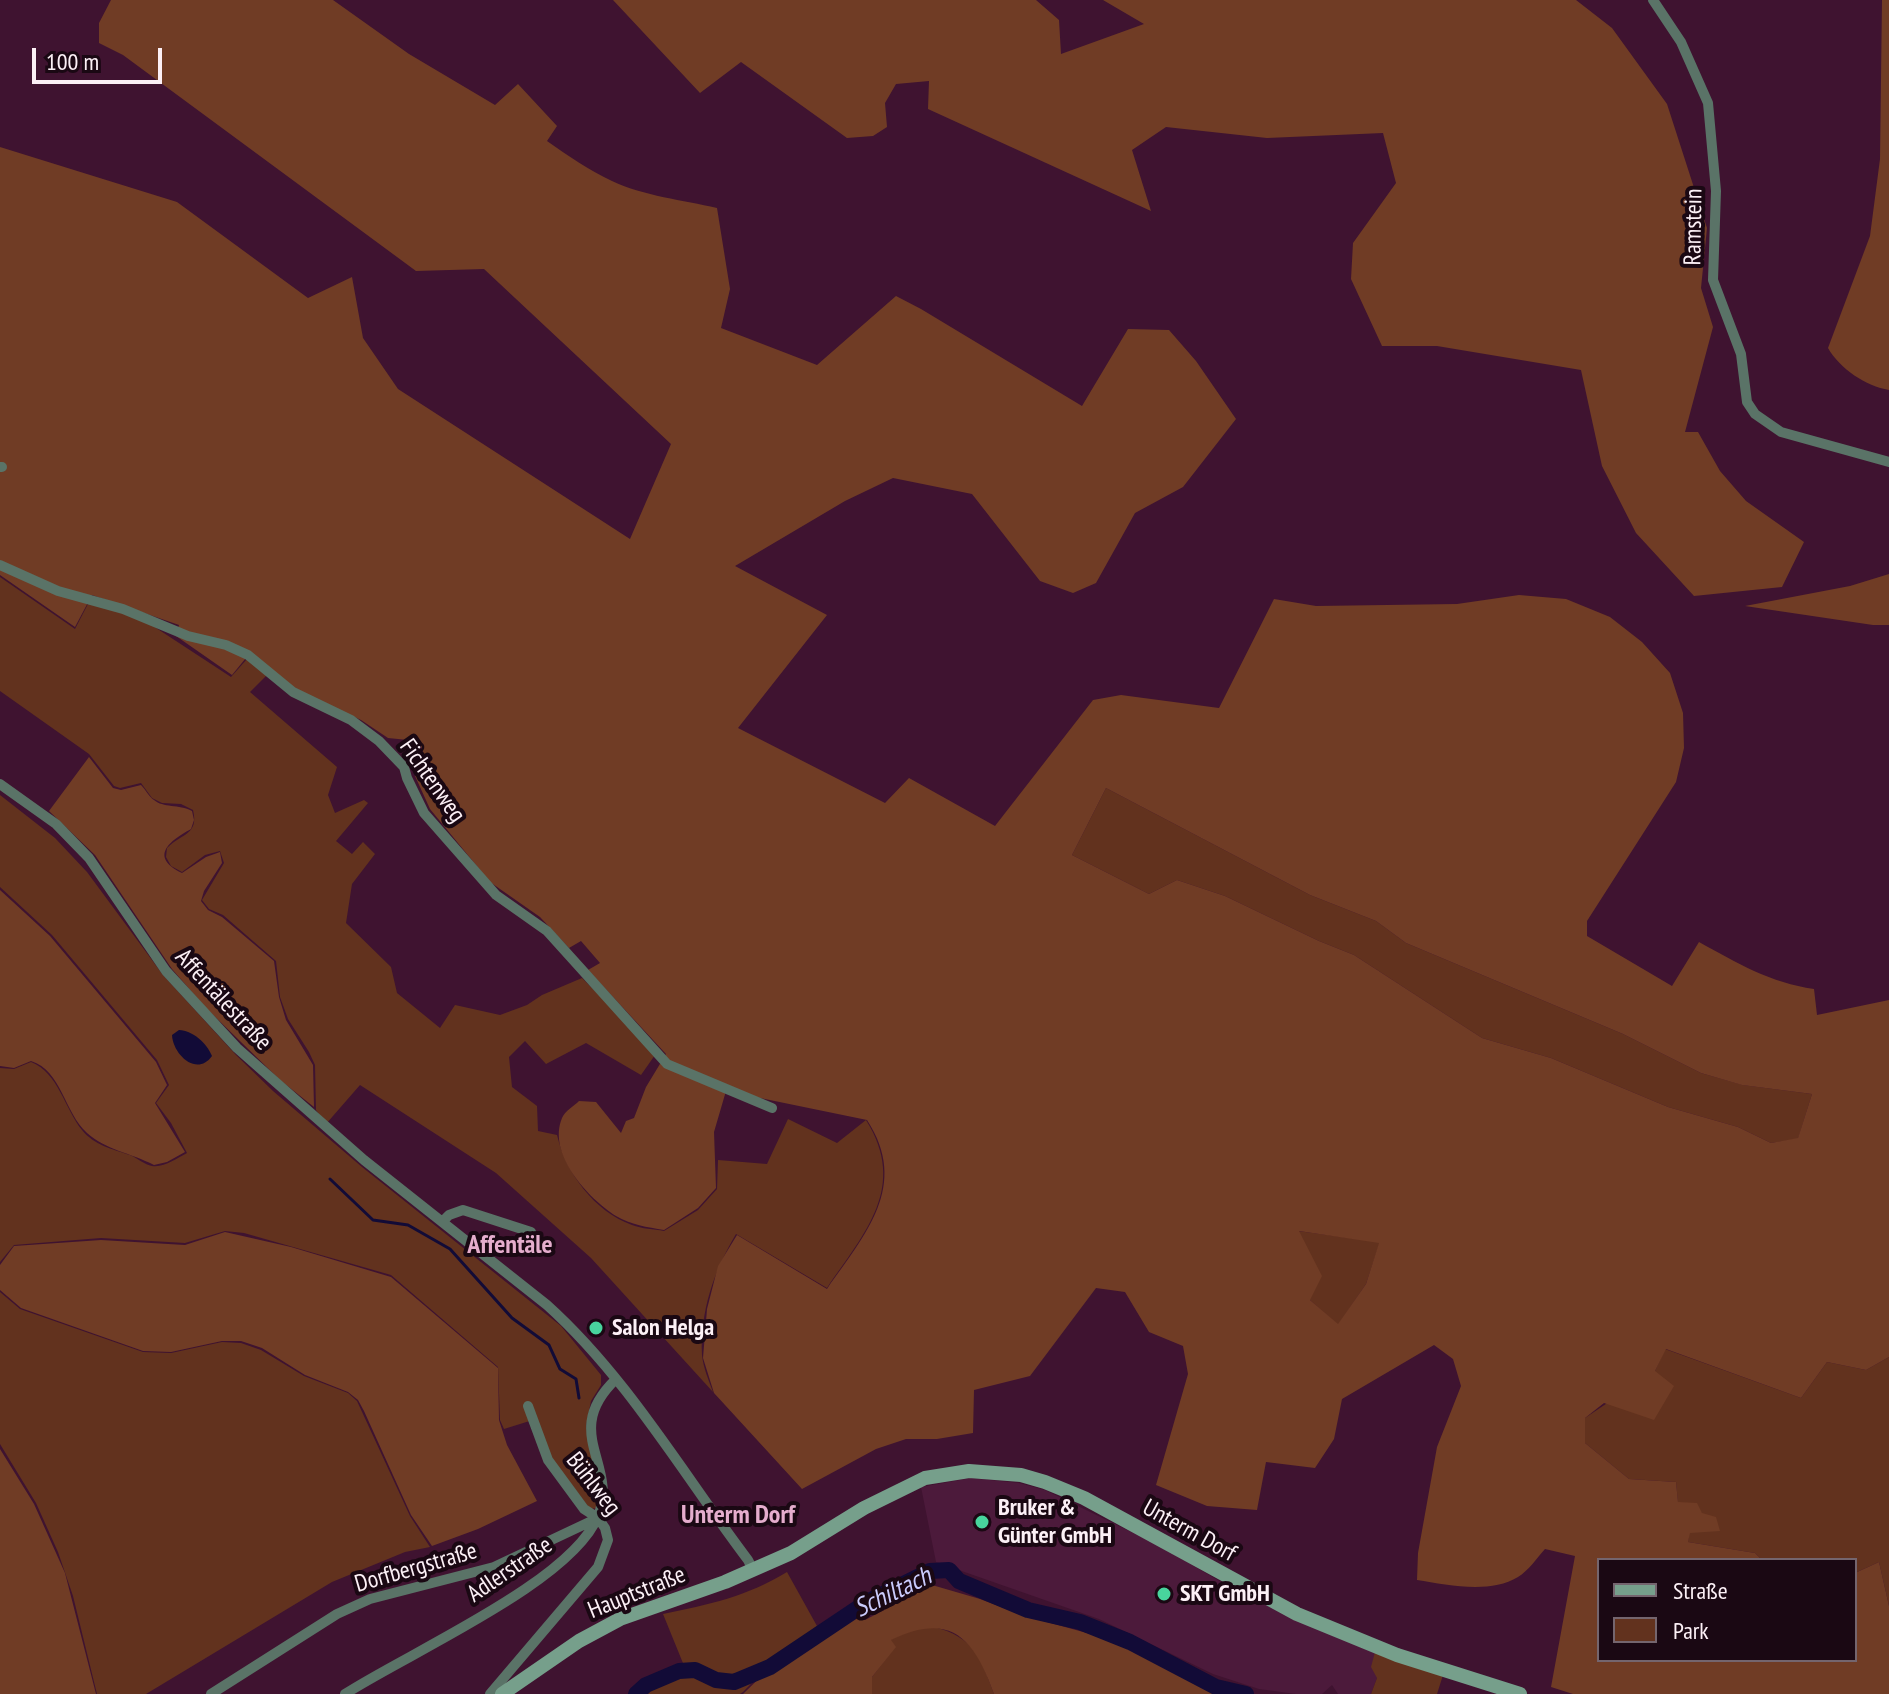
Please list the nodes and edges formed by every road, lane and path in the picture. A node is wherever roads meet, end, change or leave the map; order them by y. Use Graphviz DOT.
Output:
graph roads {
  1 [pos="1653,0"];
  2 [pos="1889,462"];
  3 [pos="0,565"];
  4 [pos="0,784"];
  5 [pos="772,1108"];
  6 [pos="442,1222"];
  7 [pos="531,1232"];
  8 [pos="616,1379"];
  9 [pos="528,1406"];
  10 [pos="598,1518"];
  11 [pos="753,1570"];
  12 [pos="211,1694"];
  13 [pos="345,1694"];
  14 [pos="490,1694"];
  15 [pos="502,1694"];
  16 [pos="1520,1694"];
  1 -- 2 [label="street, Ramstein"];
  3 -- 5 [label="street, Fichtenweg"];
  4 -- 6 [label="street, Affentälestraße"];
  6 -- 7 [label="street"];
  6 -- 8 [label="street, Affentälestraße"];
  8 -- 10 [label="street"];
  8 -- 11 [label="street, Affentälestraße"];
  9 -- 10 [label="street, Bühlweg"];
  10 -- 12 [label="street, Dorfbergstraße"];
  10 -- 13 [label="street, Adlerstraße"];
  10 -- 14 [label="street, Bühlweg"];
  11 -- 15 [label="main road, Hauptstraße"];
  11 -- 16 [label="main road, Unterm Dorf"];
}
